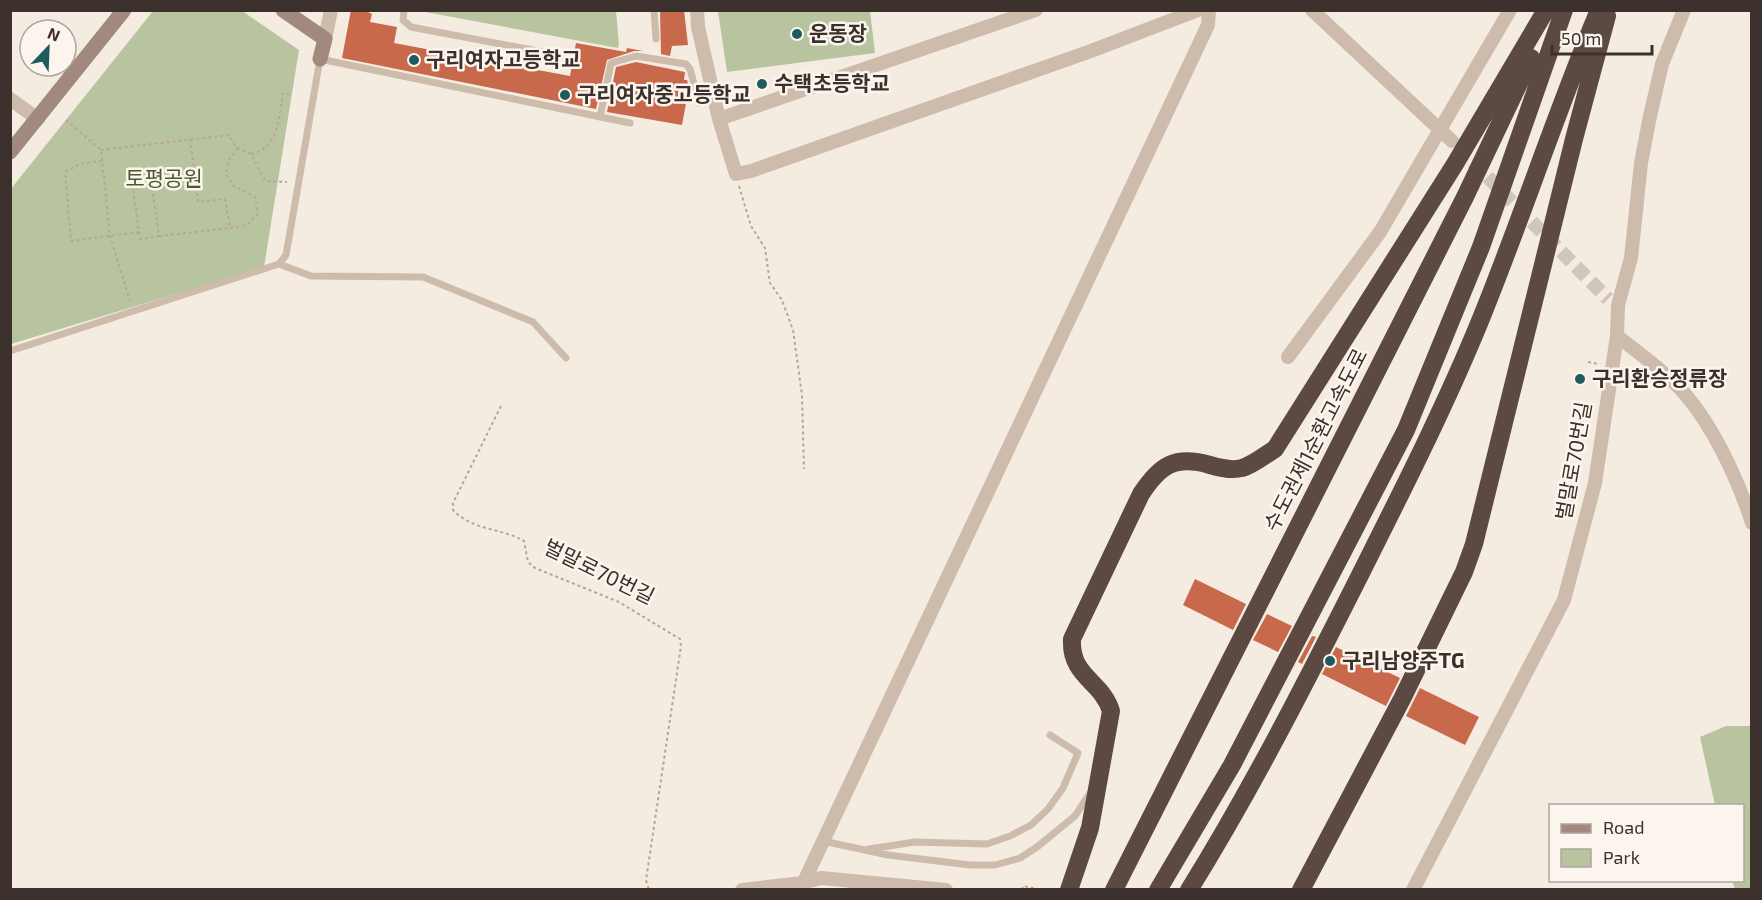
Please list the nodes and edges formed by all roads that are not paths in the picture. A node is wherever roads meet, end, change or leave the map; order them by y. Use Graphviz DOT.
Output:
graph roads {
  1 [pos="124,10"];
  2 [pos="283,10"];
  3 [pos="331,10"];
  4 [pos="404,10"];
  5 [pos="654,10"];
  6 [pos="696,10"];
  7 [pos="1036,10"];
  8 [pos="1198,10"];
  9 [pos="1209,10"];
  10 [pos="1312,10"];
  11 [pos="1510,10"];
  12 [pos="1546,10"];
  13 [pos="1555,10"];
  14 [pos="1564,10"];
  15 [pos="1599,10"];
  16 [pos="1609,10"];
  17 [pos="1684,10"];
  18 [pos="325,39"];
  19 [pos="656,39"];
  20 [pos="564,56"];
  21 [pos="320,59"];
  22 [pos="10,99"];
  23 [pos="699,103"];
  24 [pos="600,117"];
  25 [pos="38,119"];
  26 [pos="719,119"];
  27 [pos="630,123"];
  28 [pos="1441,130"];
  29 [pos="1452,141"];
  30 [pos="10,152"];
  31 [pos="279,264"];
  32 [pos="1617,336"];
  33 [pos="10,351"];
  34 [pos="1288,357"];
  35 [pos="566,358"];
  36 [pos="1752,523"];
  37 [pos="1050,735"];
  38 [pos="1098,780"];
  39 [pos="823,841"];
  40 [pos="864,850"];
  41 [pos="801,886"];
  42 [pos="742,890"];
  43 [pos="946,890"];
  44 [pos="1069,890"];
  45 [pos="1114,890"];
  46 [pos="1158,890"];
  47 [pos="1189,890"];
  48 [pos="1301,890"];
  49 [pos="1413,890"];
  1 -- 25 [label="street"];
  2 -- 18 [label="street"];
  3 -- 18 [label="street"];
  4 -- 20 [label="lane"];
  5 -- 19 [label="lane"];
  6 -- 26 [label="street"];
  7 -- 26 [label="street"];
  8 -- 26 [label="street"];
  9 -- 39 [label="street"];
  10 -- 28 [label="street"];
  11 -- 28 [label="street"];
  12 -- 38 [label="highway"];
  13 -- 45 [label="highway, 수도권제1순환고속도로"];
  14 -- 46 [label="highway"];
  15 -- 47 [label="highway"];
  16 -- 48 [label="highway"];
  17 -- 32 [label="street, 벌말로70번길"];
  18 -- 21 [label="street"];
  21 -- 24 [label="lane"];
  21 -- 31 [label="lane"];
  22 -- 25 [label="street"];
  23 -- 24 [label="lane"];
  24 -- 27 [label="lane"];
  25 -- 30 [label="street"];
  28 -- 29 [label="street"];
  28 -- 34 [label="street"];
  31 -- 33 [label="lane"];
  31 -- 35 [label="lane"];
  32 -- 36 [label="street"];
  32 -- 49 [label="street, 벌말로70번길"];
  37 -- 40 [label="lane"];
  38 -- 40 [label="lane"];
  38 -- 44 [label="highway"];
  39 -- 40 [label="lane"];
  39 -- 41 [label="street"];
  41 -- 42 [label="street"];
  41 -- 43 [label="street"];
}
